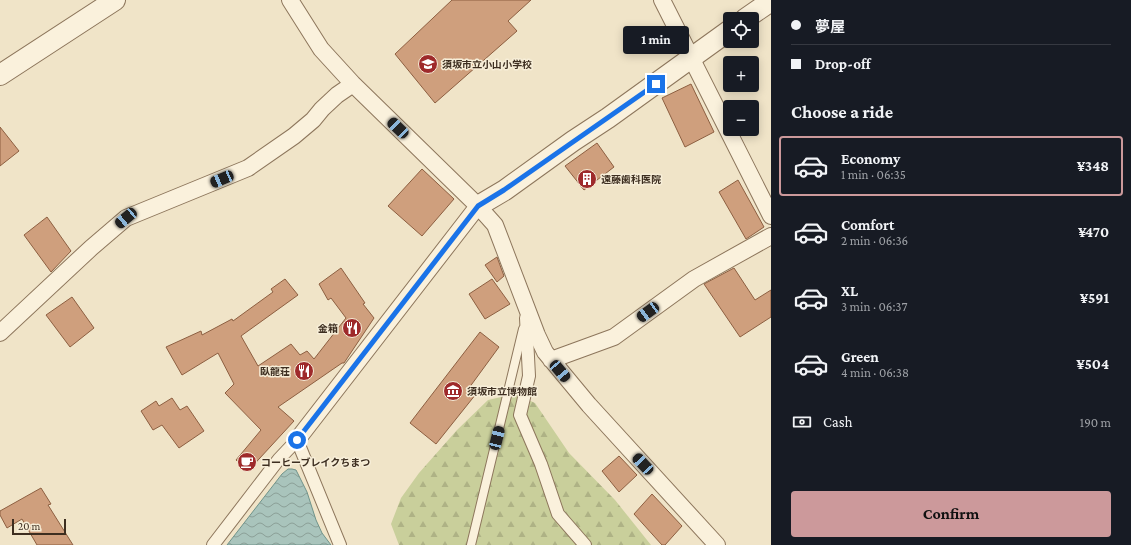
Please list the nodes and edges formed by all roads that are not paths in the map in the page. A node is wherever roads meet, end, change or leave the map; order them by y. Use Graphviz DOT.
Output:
graph roads {
  1 [pos="115,0"];
  2 [pos="290,0"];
  3 [pos="662,0"];
  4 [pos="771,1"];
  5 [pos="755,12"];
  6 [pos="723,35"];
  7 [pos="692,58"];
  8 [pos="0,75"];
  9 [pos="353,84"];
  10 [pos="478,206"];
  11 [pos="771,216"];
  12 [pos="771,236"];
  13 [pos="527,313"];
  14 [pos="0,333"];
  15 [pos="551,360"];
  16 [pos="297,440"];
  17 [pos="213,545"];
  18 [pos="340,545"];
  19 [pos="471,545"];
  20 [pos="585,545"];
  21 [pos="717,545"];
  1 -- 8 [label="street"];
  2 -- 9 [label="street"];
  3 -- 7 [label="street"];
  4 -- 5 [label="street"];
  6 -- 7 [label="street"];
  7 -- 10 [label="street"];
  7 -- 11 [label="street"];
  9 -- 10 [label="street"];
  9 -- 14 [label="street"];
  10 -- 13 [label="street"];
  10 -- 16 [label="street"];
  12 -- 15 [label="street"];
  13 -- 15 [label="street"];
  13 -- 19 [label="lane"];
  13 -- 20 [label="street"];
  15 -- 21 [label="street"];
  16 -- 17 [label="street"];
  16 -- 18 [label="street"];
}
